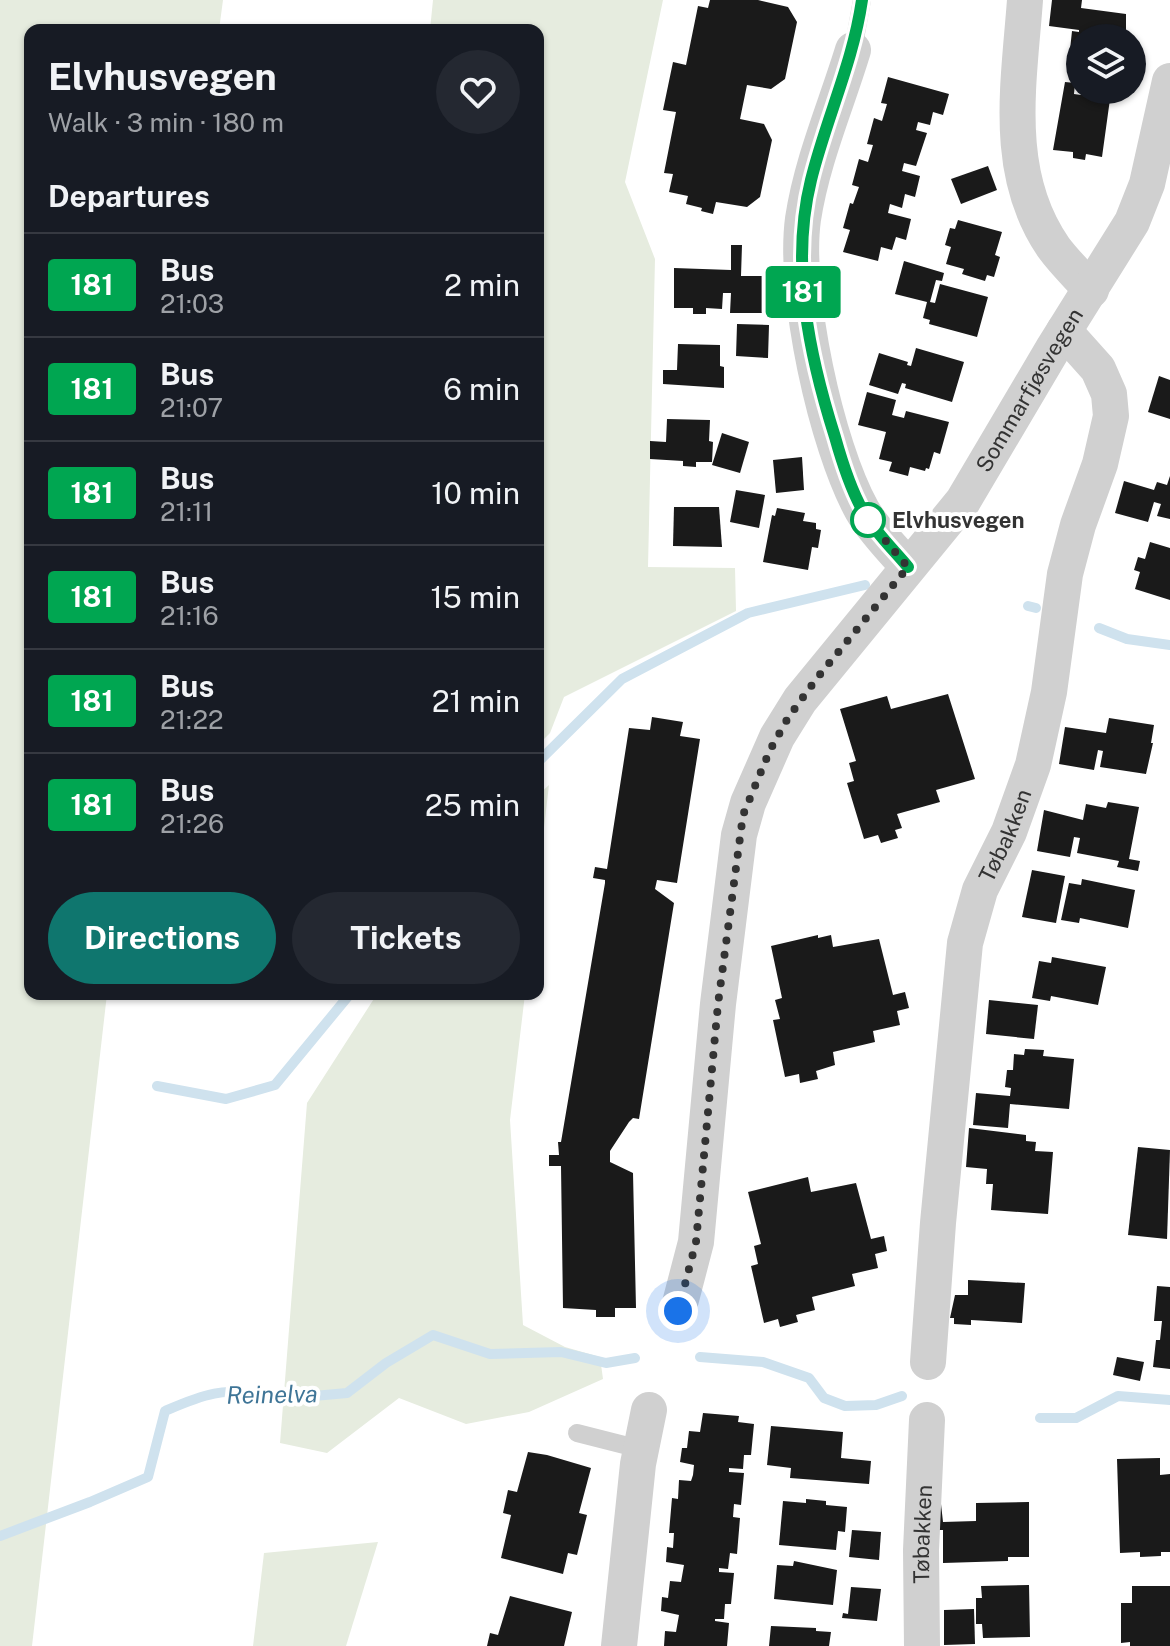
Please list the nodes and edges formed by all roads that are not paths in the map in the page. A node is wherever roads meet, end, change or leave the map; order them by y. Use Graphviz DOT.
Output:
graph roads {
  1 [pos="862,0"];
  2 [pos="1025,0"];
  3 [pos="853,50"];
  4 [pos="1170,81"];
  5 [pos="1091,290"];
  6 [pos="1064,331"];
  7 [pos="908,567"];
  8 [pos="678,1311"];
  9 [pos="928,1362"];
  10 [pos="649,1410"];
  11 [pos="927,1420"];
  12 [pos="577,1433"];
  13 [pos="640,1449"];
  14 [pos="619,1646"];
  15 [pos="922,1646"];
  1 -- 3 [label="lane"];
  2 -- 5 [label="street"];
  3 -- 7 [label="street"];
  4 -- 5 [label="street, Sommarfjøsvegen"];
  5 -- 6 [label="street, Sommarfjøsvegen"];
  6 -- 7 [label="street, Sommarfjøsvegen"];
  6 -- 9 [label="street, Tøbakken"];
  7 -- 8 [label="street, Sommarfjøsvegen"];
  10 -- 13 [label="street"];
  11 -- 15 [label="street, Tøbakken"];
  12 -- 13 [label="lane"];
  13 -- 14 [label="street"];
}
